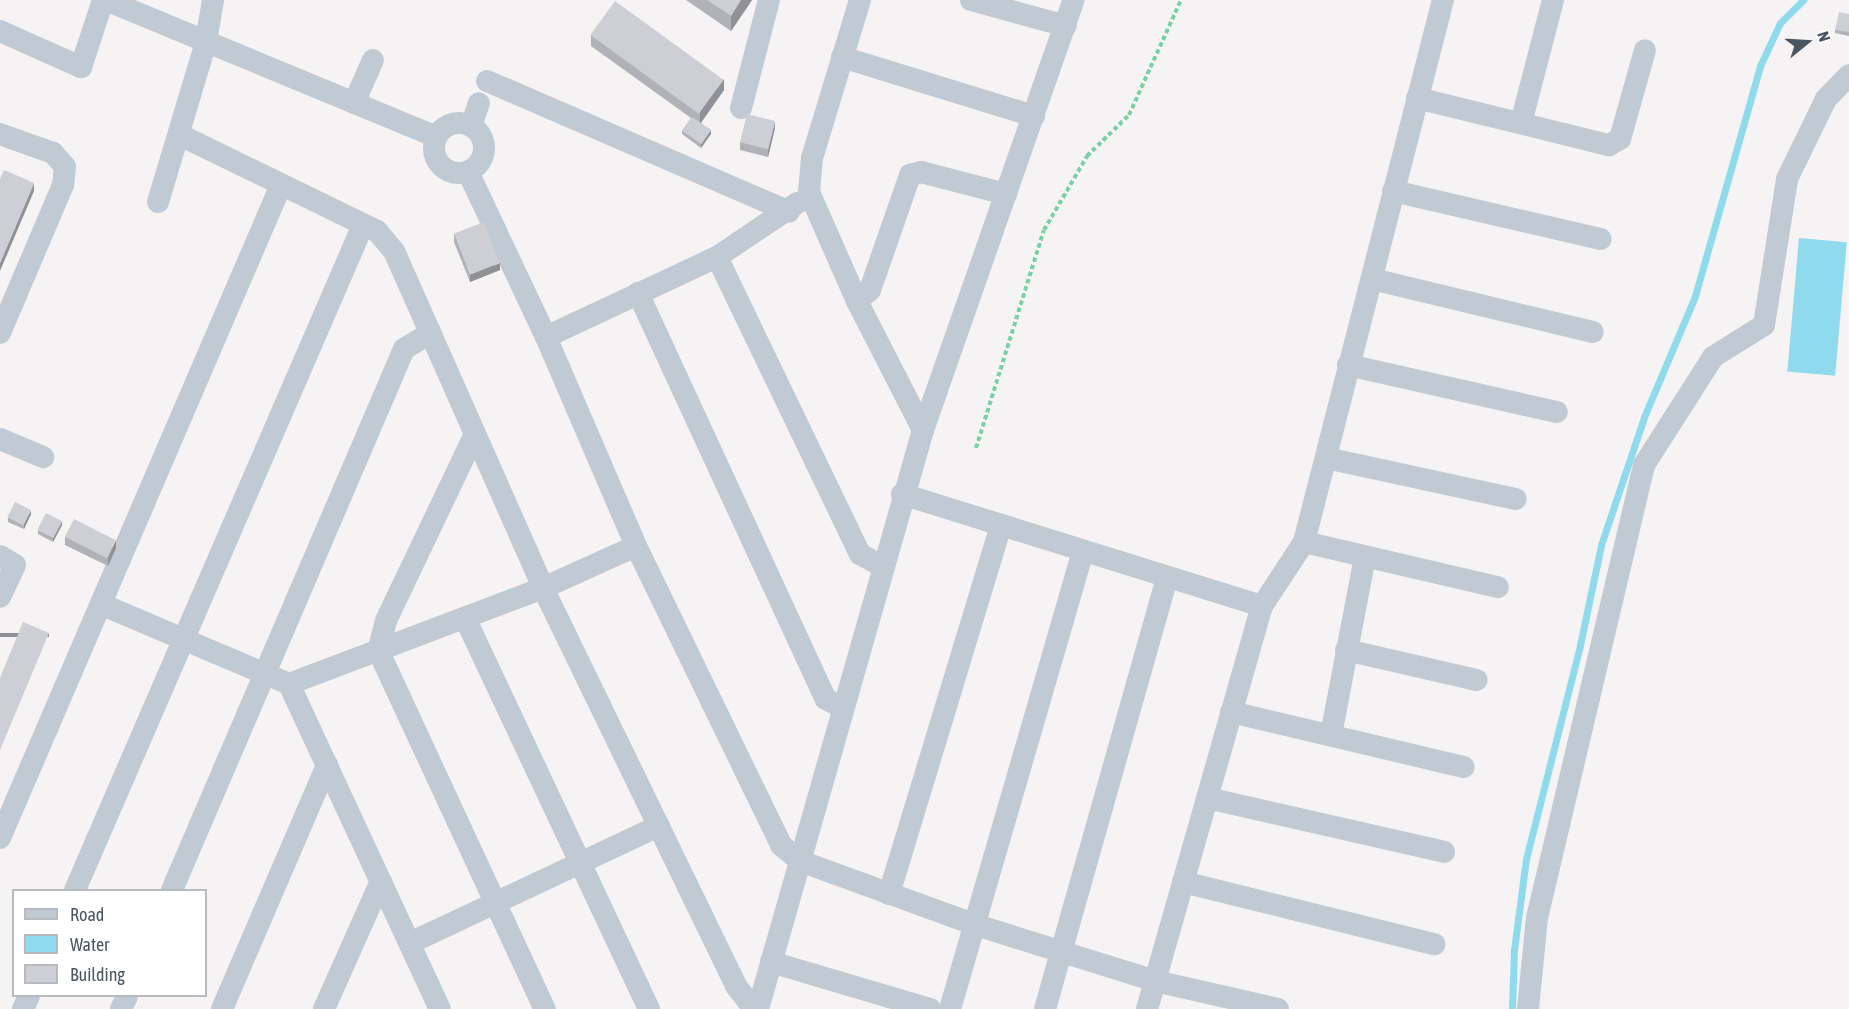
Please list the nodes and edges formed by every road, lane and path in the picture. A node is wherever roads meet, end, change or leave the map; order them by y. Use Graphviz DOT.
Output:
graph roads {
  1 [pos="104,0"];
  2 [pos="213,0"];
  3 [pos="769,0"];
  4 [pos="860,0"];
  5 [pos="971,0"];
  6 [pos="1074,0"];
  7 [pos="1181,0"];
  8 [pos="1443,0"];
  9 [pos="1553,0"];
  10 [pos="1066,26"];
  11 [pos="0,31"];
  12 [pos="206,42"];
  13 [pos="1645,50"];
  14 [pos="843,57"];
  15 [pos="373,60"];
  16 [pos="1849,75"];
  17 [pos="487,81"];
  18 [pos="1417,98"];
  19 [pos="354,103"];
  20 [pos="479,103"];
  21 [pos="741,108"];
  22 [pos="1034,116"];
  23 [pos="1521,123"];
  24 [pos="471,126"];
  25 [pos="0,134"];
  26 [pos="180,135"];
  27 [pos="436,137"];
  28 [pos="468,172"];
  29 [pos="281,185"];
  30 [pos="1393,191"];
  31 [pos="809,192"];
  32 [pos="1006,194"];
  33 [pos="158,202"];
  34 [pos="789,212"];
  35 [pos="363,225"];
  36 [pos="1601,239"];
  37 [pos="717,256"];
  38 [pos="1372,279"];
  39 [pos="638,293"];
  40 [pos="857,301"];
  41 [pos="1593,332"];
  42 [pos="0,333"];
  43 [pos="430,333"];
  44 [pos="546,337"];
  45 [pos="1348,365"];
  46 [pos="1557,412"];
  47 [pos="923,430"];
  48 [pos="475,434"];
  49 [pos="0,439"];
  50 [pos="976,448"];
  51 [pos="43,457"];
  52 [pos="1326,458"];
  53 [pos="902,495"];
  54 [pos="1516,499"];
  55 [pos="1001,526"];
  56 [pos="1304,542"];
  57 [pos="636,546"];
  58 [pos="1083,552"];
  59 [pos="0,556"];
  60 [pos="1365,557"];
  61 [pos="882,566"];
  62 [pos="1167,578"];
  63 [pos="1498,587"];
  64 [pos="543,588"];
  65 [pos="0,597"];
  66 [pos="103,605"];
  67 [pos="1262,606"];
  68 [pos="465,618"];
  69 [pos="183,641"];
  70 [pos="378,650"];
  71 [pos="1346,650"];
  72 [pos="266,674"];
  73 [pos="1477,680"];
  74 [pos="290,684"];
  75 [pos="842,708"];
  76 [pos="1231,712"];
  77 [pos="1331,735"];
  78 [pos="327,765"];
  79 [pos="1464,767"];
  80 [pos="1207,798"];
  81 [pos="659,826"];
  82 [pos="0,838"];
  83 [pos="1443,852"];
  84 [pos="800,861"];
  85 [pos="580,863"];
  86 [pos="381,881"];
  87 [pos="1183,882"];
  88 [pos="76,889"];
  89 [pos="173,889"];
  90 [pos="889,894"];
  91 [pos="496,903"];
  92 [pos="973,924"];
  93 [pos="410,943"];
  94 [pos="1434,944"];
  95 [pos="1061,952"];
  96 [pos="771,963"];
  97 [pos="1155,981"];
  98 [pos="430,986"];
  99 [pos="859,999"];
  100 [pos="222,1009"];
  101 [pos="324,1009"];
  102 [pos="420,1009"];
  103 [pos="440,1009"];
  104 [pos="545,1009"];
  105 [pos="649,1009"];
  106 [pos="756,1009"];
  107 [pos="930,1009"];
  108 [pos="950,1009"];
  109 [pos="1045,1009"];
  110 [pos="1147,1009"];
  111 [pos="1278,1009"];
  112 [pos="1528,1009"];
  1 -- 11 [label="street"];
  1 -- 12 [label="street"];
  2 -- 12 [label="street"];
  3 -- 21 [label="street"];
  4 -- 14 [label="street"];
  5 -- 10 [label="street"];
  6 -- 10 [label="street"];
  7 -- 50 [label="path"];
  8 -- 18 [label="street"];
  9 -- 23 [label="street"];
  10 -- 22 [label="street"];
  12 -- 19 [label="street"];
  12 -- 26 [label="street"];
  13 -- 23 [label="street"];
  14 -- 22 [label="street"];
  14 -- 31 [label="street"];
  15 -- 19 [label="street"];
  16 -- 112 [label="street"];
  17 -- 34 [label="street"];
  18 -- 23 [label="street"];
  18 -- 30 [label="street"];
  19 -- 27 [label="street"];
  20 -- 24 [label="street"];
  22 -- 32 [label="street"];
  24 -- 27 [label="street"];
  24 -- 28 [label="street"];
  25 -- 42 [label="street"];
  26 -- 29 [label="street"];
  26 -- 33 [label="street"];
  27 -- 28 [label="street"];
  28 -- 44 [label="street"];
  29 -- 35 [label="street"];
  29 -- 66 [label="street"];
  30 -- 36 [label="street"];
  30 -- 38 [label="street"];
  31 -- 34 [label="street"];
  31 -- 40 [label="street"];
  32 -- 40 [label="street"];
  32 -- 47 [label="street"];
  34 -- 37 [label="street"];
  35 -- 43 [label="street"];
  35 -- 69 [label="street"];
  37 -- 39 [label="street"];
  37 -- 61 [label="street"];
  38 -- 41 [label="street"];
  38 -- 45 [label="street"];
  39 -- 44 [label="street"];
  39 -- 75 [label="street"];
  40 -- 47 [label="street"];
  43 -- 48 [label="street"];
  43 -- 72 [label="street"];
  44 -- 57 [label="street"];
  45 -- 46 [label="street"];
  45 -- 52 [label="street"];
  47 -- 53 [label="street"];
  48 -- 64 [label="street"];
  48 -- 70 [label="street"];
  49 -- 51 [label="street"];
  52 -- 54 [label="street"];
  52 -- 56 [label="street"];
  53 -- 55 [label="street"];
  53 -- 61 [label="street"];
  55 -- 58 [label="street"];
  55 -- 90 [label="street"];
  56 -- 60 [label="street"];
  56 -- 67 [label="street"];
  57 -- 64 [label="street"];
  57 -- 84 [label="street"];
  58 -- 62 [label="street"];
  58 -- 92 [label="street"];
  59 -- 65 [label="street"];
  60 -- 63 [label="street"];
  60 -- 71 [label="street"];
  61 -- 75 [label="street"];
  62 -- 67 [label="street"];
  62 -- 95 [label="street"];
  64 -- 68 [label="street"];
  64 -- 81 [label="street"];
  66 -- 69 [label="street"];
  66 -- 82 [label="street"];
  67 -- 76 [label="street"];
  68 -- 70 [label="street"];
  68 -- 85 [label="street"];
  69 -- 72 [label="street"];
  69 -- 88 [label="street"];
  70 -- 74 [label="street"];
  70 -- 91 [label="street"];
  71 -- 73 [label="street"];
  71 -- 77 [label="street"];
  72 -- 74 [label="street"];
  72 -- 89 [label="street"];
  74 -- 78 [label="street"];
  75 -- 84 [label="street"];
  76 -- 77 [label="street"];
  76 -- 80 [label="street"];
  77 -- 79 [label="street"];
  78 -- 86 [label="street"];
  78 -- 100 [label="street"];
  80 -- 83 [label="street"];
  80 -- 87 [label="street"];
  81 -- 85 [label="street"];
  81 -- 106 [label="street"];
  84 -- 90 [label="street"];
  84 -- 96 [label="street"];
  85 -- 91 [label="street"];
  85 -- 105 [label="street"];
  86 -- 93 [label="street"];
  86 -- 101 [label="street"];
  87 -- 94 [label="street"];
  87 -- 97 [label="street"];
  90 -- 92 [label="street"];
  91 -- 93 [label="street"];
  91 -- 104 [label="street"];
  92 -- 95 [label="street"];
  92 -- 108 [label="street"];
  93 -- 98 [label="street"];
  95 -- 97 [label="street"];
  95 -- 109 [label="street"];
  96 -- 99 [label="street"];
  96 -- 106 [label="street"];
  97 -- 110 [label="street"];
  97 -- 111 [label="street"];
  98 -- 102 [label="street"];
  98 -- 103 [label="street"];
  99 -- 107 [label="street"];
}
